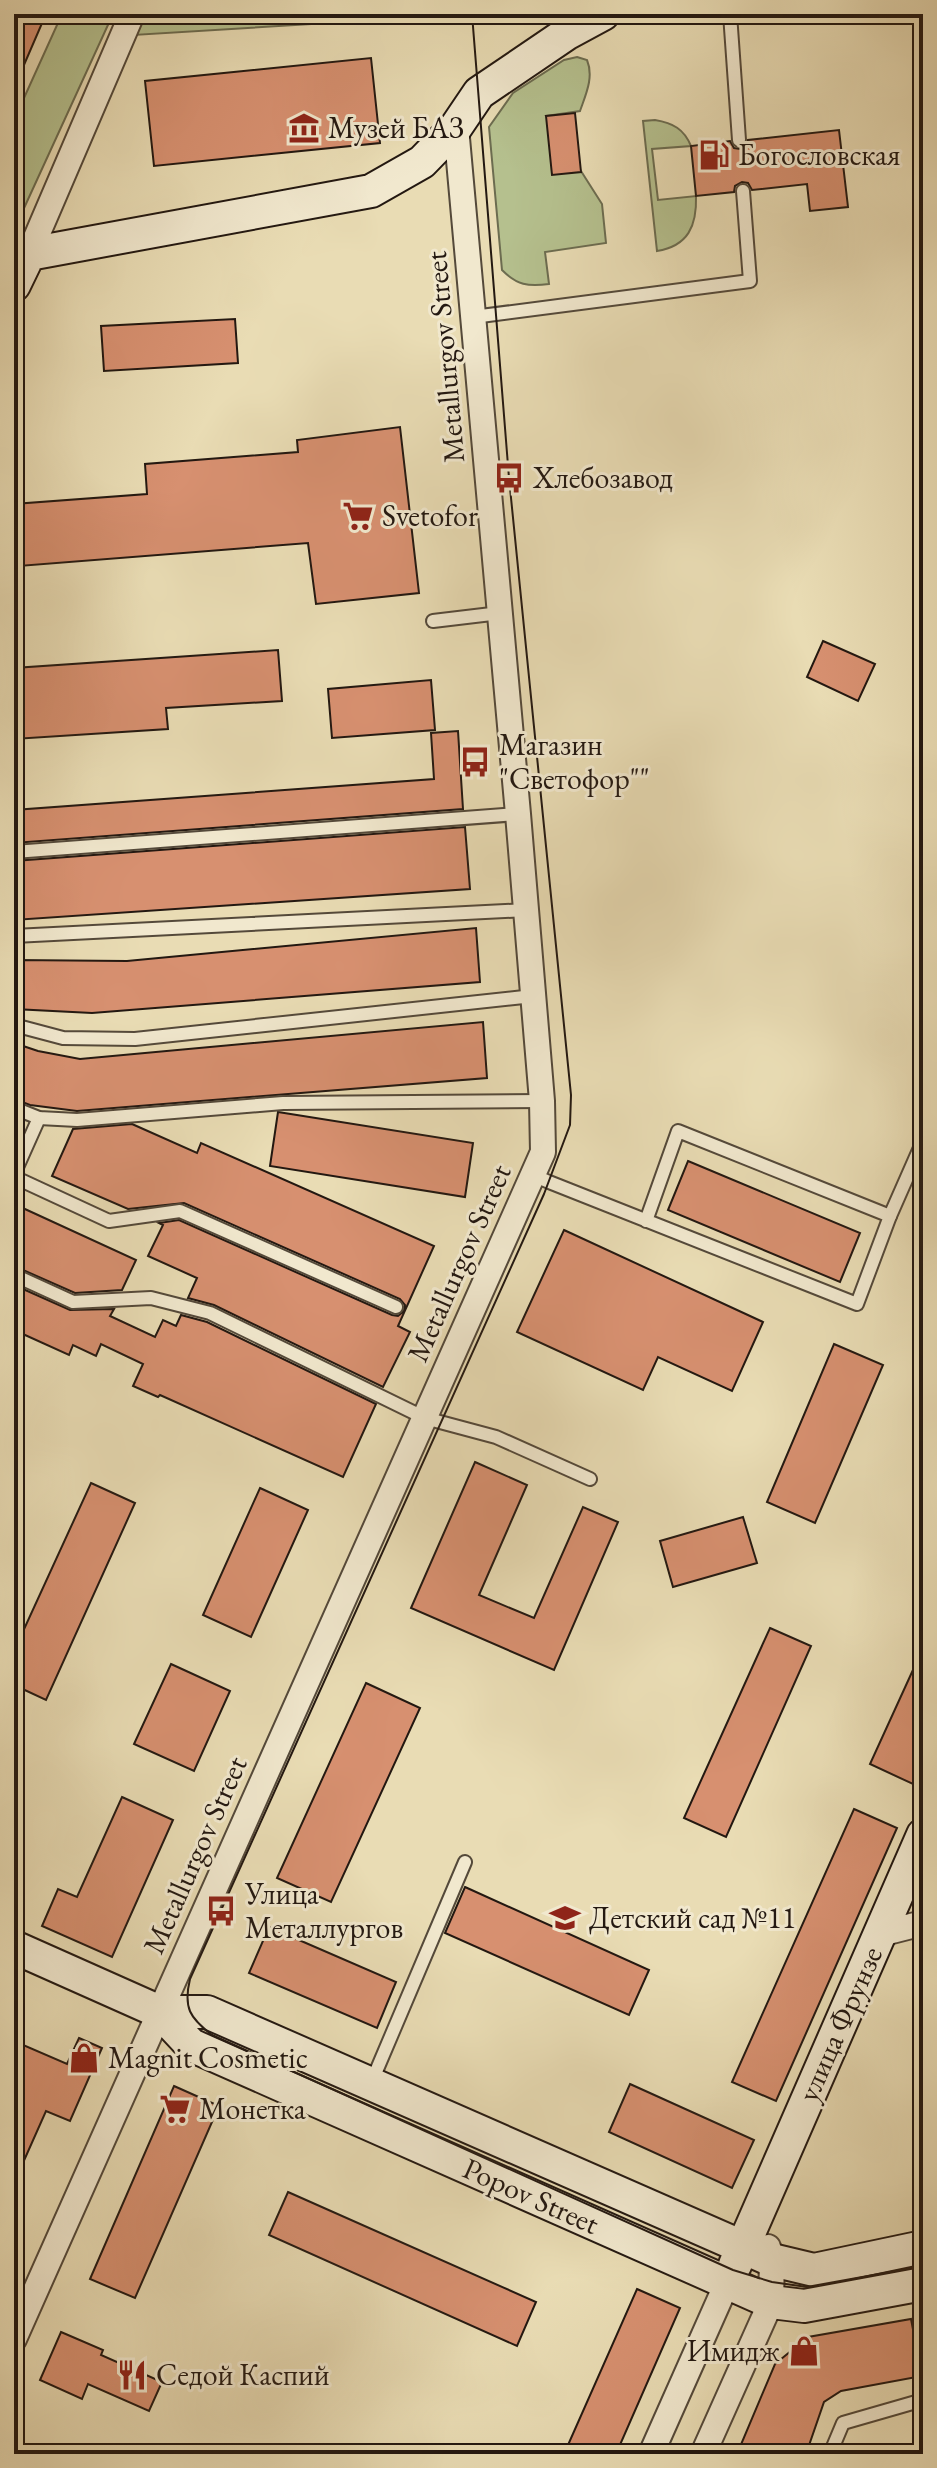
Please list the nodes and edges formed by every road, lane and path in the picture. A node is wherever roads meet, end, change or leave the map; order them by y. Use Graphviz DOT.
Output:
graph roads {
  1 [pos="132,14"];
  2 [pos="603,14"];
  3 [pos="730,14"];
  4 [pos="456,127"];
  5 [pos="739,140"];
  6 [pos="743,191"];
  7 [pos="29,254"];
  8 [pos="14,285"];
  9 [pos="473,317"];
  10 [pos="500,613"];
  11 [pos="433,621"];
  12 [pos="518,814"];
  13 [pos="14,852"];
  14 [pos="526,910"];
  15 [pos="14,936"];
  16 [pos="533,996"];
  17 [pos="14,1025"];
  18 [pos="542,1101"];
  19 [pos="14,1108"];
  20 [pos="39,1118"];
  21 [pos="923,1141"];
  22 [pos="533,1175"];
  23 [pos="14,1176"];
  24 [pos="890,1216"];
  25 [pos="646,1221"];
  26 [pos="14,1275"];
  27 [pos="396,1307"];
  28 [pos="425,1418"];
  29 [pos="590,1479"];
  30 [pos="923,1835"];
  31 [pos="465,1862"];
  32 [pos="923,1923"];
  33 [pos="880,1934"];
  34 [pos="14,1947"];
  35 [pos="160,2012"];
  36 [pos="370,2084"];
  37 [pos="923,2247"];
  38 [pos="757,2254"];
  39 [pos="727,2283"];
  40 [pos="923,2284"];
  41 [pos="771,2302"];
  42 [pos="14,2339"];
  43 [pos="923,2400"];
  44 [pos="651,2454"];
  45 [pos="703,2454"];
  46 [pos="830,2454"];
  1 -- 7 [label="street"];
  2 -- 4 [label="street"];
  3 -- 5 [label="lane"];
  4 -- 7 [label="street"];
  4 -- 9 [label="street, Metallurgov Street"];
  6 -- 9 [label="lane"];
  7 -- 8 [label="street"];
  9 -- 10 [label="street, Metallurgov Street"];
  10 -- 11 [label="lane"];
  10 -- 12 [label="street, Metallurgov Street"];
  12 -- 13 [label="lane"];
  12 -- 14 [label="street, Metallurgov Street"];
  14 -- 15 [label="lane"];
  14 -- 16 [label="street, Metallurgov Street"];
  16 -- 17 [label="lane"];
  16 -- 18 [label="street, Metallurgov Street"];
  18 -- 20 [label="lane"];
  18 -- 22 [label="street, Metallurgov Street"];
  19 -- 20 [label="lane"];
  20 -- 23 [label="lane"];
  21 -- 24 [label="lane"];
  22 -- 25 [label="lane"];
  22 -- 28 [label="street, Metallurgov Street"];
  23 -- 27 [label="lane"];
  24 -- 25 [label="lane"];
  24 -- 25 [label="lane"];
  26 -- 28 [label="lane"];
  28 -- 29 [label="lane"];
  28 -- 35 [label="street, Metallurgov Street"];
  30 -- 33 [label="street, улица Фрунзе"];
  31 -- 36 [label="lane"];
  32 -- 33 [label="street"];
  33 -- 38 [label="street, улица Фрунзе"];
  34 -- 35 [label="street, Popov Street"];
  35 -- 36 [label="street, Popov Street"];
  35 -- 39 [label="street, Popov Street"];
  35 -- 42 [label="street, Metallurgov Street"];
  36 -- 38 [label="street, Popov Street"];
  37 -- 38 [label="street, Popov Street"];
  38 -- 39 [label="street, улица Фрунзе"];
  38 -- 41 [label="street, улица Фрунзе"];
  39 -- 41 [label="street, Popov Street"];
  39 -- 44 [label="street, улица Фрунзе"];
  40 -- 41 [label="street, Popov Street"];
  41 -- 45 [label="street, улица Фрунзе"];
  43 -- 46 [label="lane"];
}
